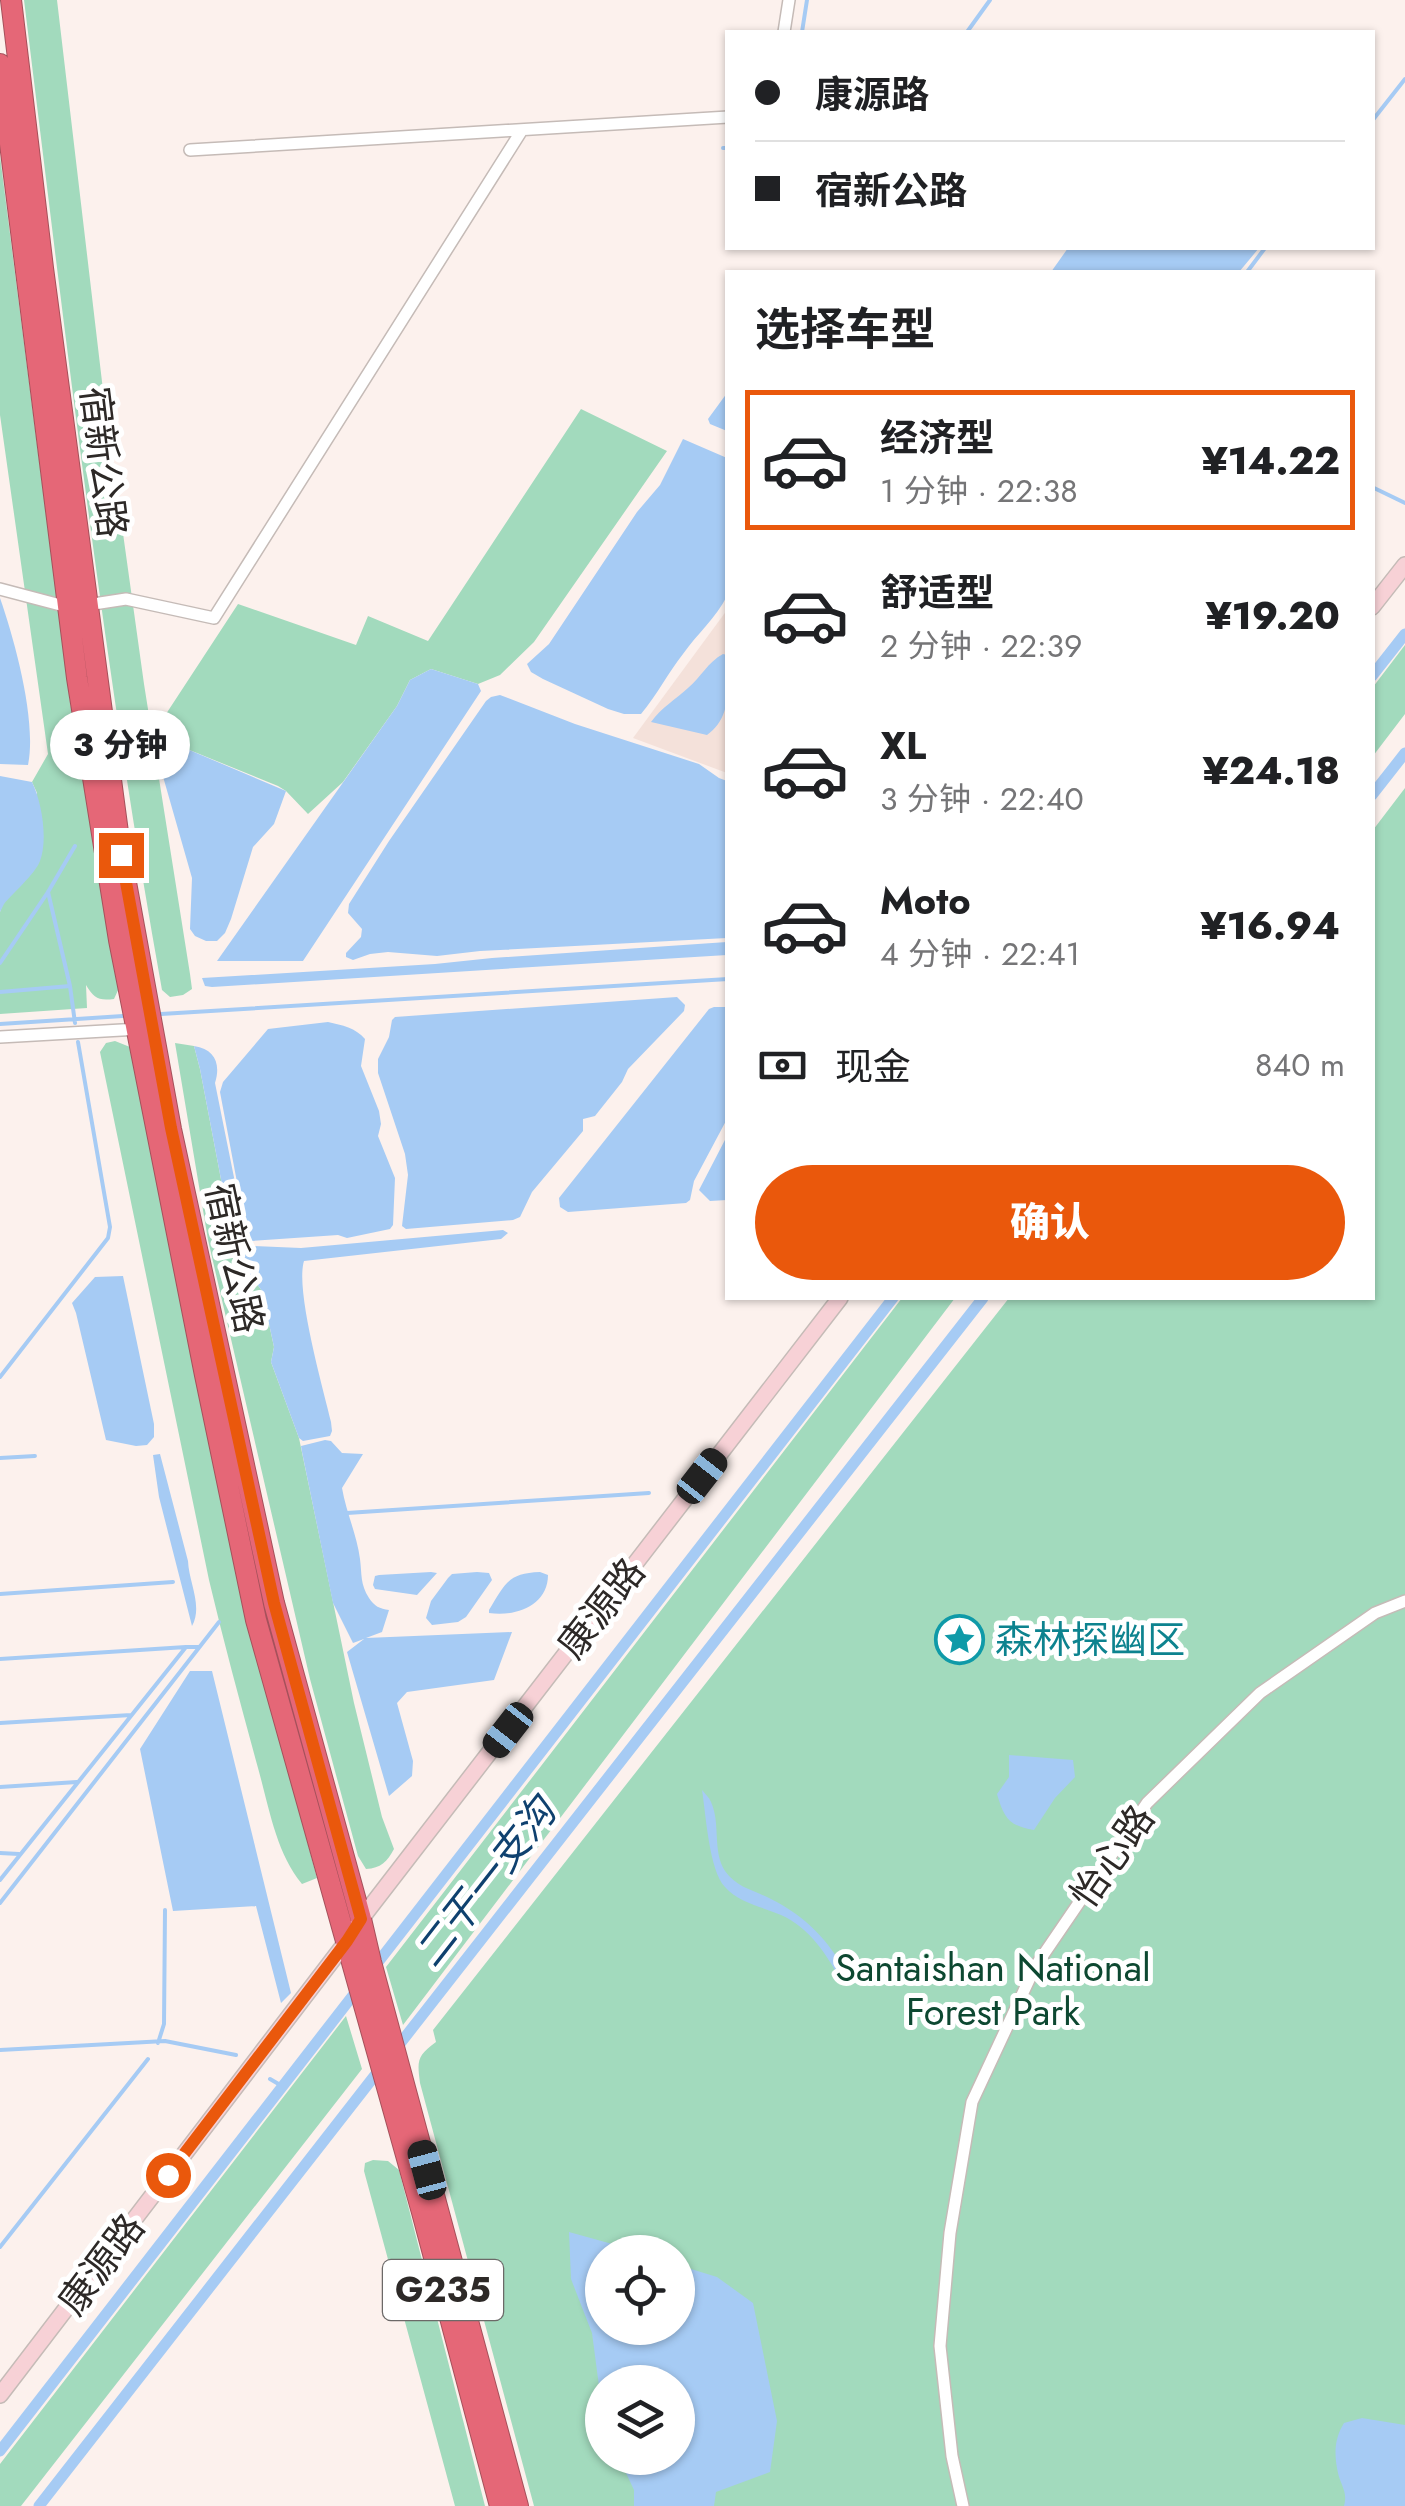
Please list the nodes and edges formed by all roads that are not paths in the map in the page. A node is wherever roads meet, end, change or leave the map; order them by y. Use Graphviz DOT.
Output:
graph roads {
  1 [pos="11,0"];
  2 [pos="790,0"];
  3 [pos="784,30"];
  4 [pos="0,64"];
  5 [pos="725,117"];
  6 [pos="522,130"];
  7 [pos="190,150"];
  8 [pos="1405,565"];
  9 [pos="0,589"];
  10 [pos="1375,603"];
  11 [pos="77,606"];
  12 [pos="145,1030"];
  13 [pos="0,1037"];
  14 [pos="838,1300"];
  15 [pos="1405,1601"];
  16 [pos="361,1919"];
  17 [pos="347,1941"];
  18 [pos="390,2066"];
  19 [pos="0,2395"];
  20 [pos="500,2506"];
  21 [pos="518,2506"];
  22 [pos="963,2506"];
  1 -- 11 [label="highway, 宿新公路"];
  2 -- 3 [label="street"];
  4 -- 11 [label="highway, 宿新公路 / G235"];
  5 -- 6 [label="street"];
  6 -- 7 [label="street"];
  6 -- 11 [label="street"];
  8 -- 10 [label="street"];
  9 -- 11 [label="street"];
  11 -- 12 [label="highway, 宿新公路 / G235"];
  12 -- 13 [label="street"];
  12 -- 16 [label="highway, 宿新公路"];
  12 -- 17 [label="highway, 宿新公路 / G235"];
  14 -- 16 [label="street, 康源路"];
  15 -- 22 [label="street, 怡心路"];
  16 -- 17 [label="street, 康源路"];
  16 -- 18 [label="highway, 宿新公路"];
  17 -- 18 [label="highway, 宿新公路 / G235"];
  17 -- 19 [label="street, 康源路"];
  18 -- 20 [label="highway, 宿新公路 / G235"];
  18 -- 21 [label="highway, 宿新公路"];
}
